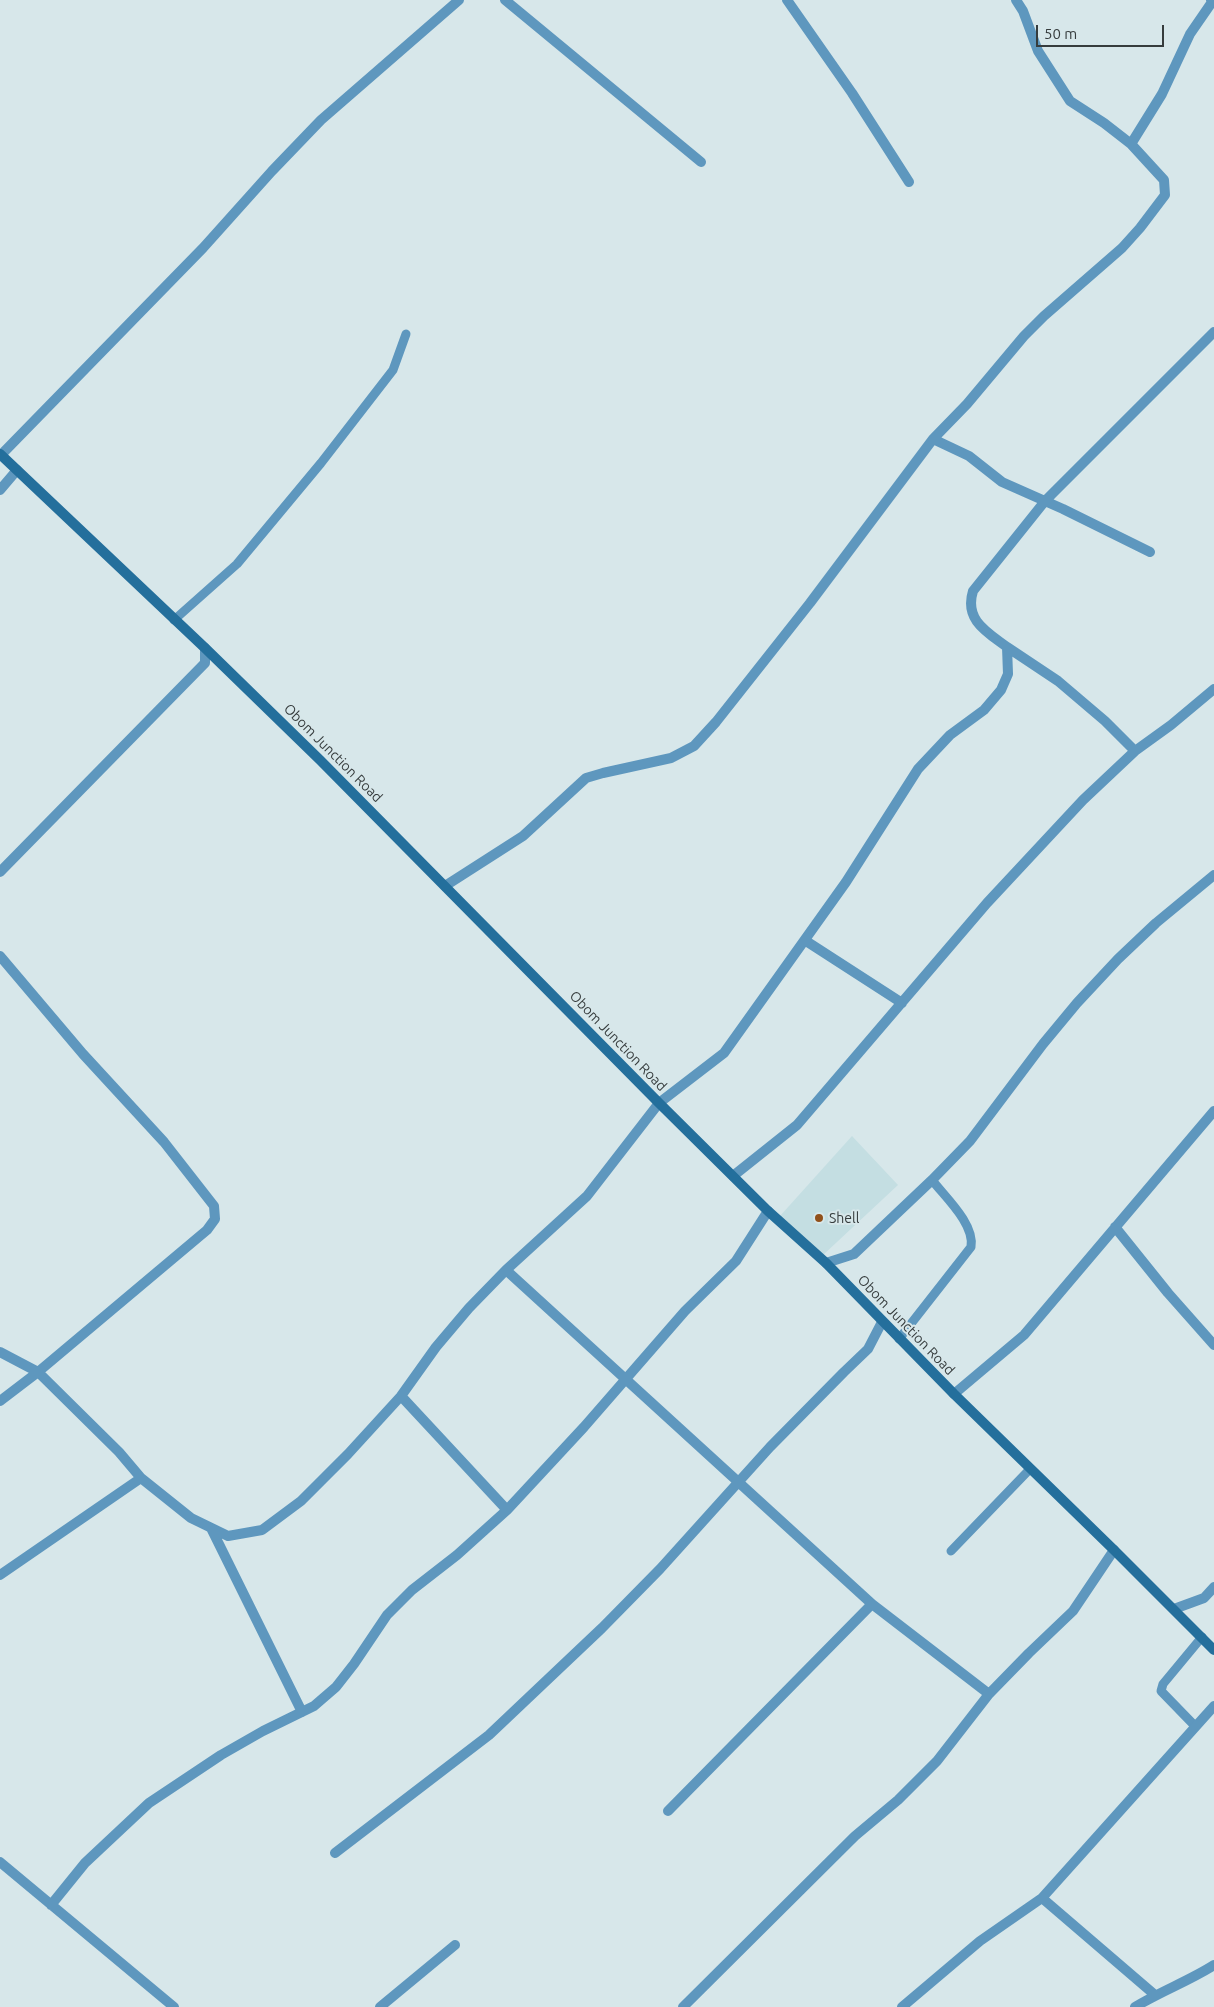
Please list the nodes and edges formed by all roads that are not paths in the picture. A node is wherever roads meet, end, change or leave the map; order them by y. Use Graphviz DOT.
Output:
graph roads {
  1 [pos="459,0"];
  2 [pos="505,0"];
  3 [pos="787,0"];
  4 [pos="1016,0"];
  5 [pos="1212,0"];
  6 [pos="1131,144"];
  7 [pos="701,162"];
  8 [pos="909,182"];
  9 [pos="1214,332"];
  10 [pos="406,334"];
  11 [pos="933,439"];
  12 [pos="0,454"];
  13 [pos="17,470"];
  14 [pos="0,490"];
  15 [pos="1044,501"];
  16 [pos="1150,552"];
  17 [pos="174,620"];
  18 [pos="1007,647"];
  19 [pos="205,648"];
  20 [pos="1214,689"];
  21 [pos="1135,751"];
  22 [pos="0,872"];
  23 [pos="1214,875"];
  24 [pos="445,886"];
  25 [pos="806,941"];
  26 [pos="0,956"];
  27 [pos="902,1004"];
  28 [pos="659,1103"];
  29 [pos="1214,1111"];
  30 [pos="733,1176"];
  31 [pos="932,1180"];
  32 [pos="768,1211"];
  33 [pos="1115,1228"];
  34 [pos="826,1263"];
  35 [pos="506,1270"];
  36 [pos="882,1322"];
  37 [pos="899,1339"];
  38 [pos="1214,1345"];
  39 [pos="0,1352"];
  40 [pos="38,1372"];
  41 [pos="624,1379"];
  42 [pos="954,1394"];
  43 [pos="401,1396"];
  44 [pos="0,1401"];
  45 [pos="1030,1469"];
  46 [pos="141,1478"];
  47 [pos="738,1483"];
  48 [pos="507,1510"];
  49 [pos="211,1528"];
  50 [pos="1114,1550"];
  51 [pos="951,1551"];
  52 [pos="0,1575"];
  53 [pos="1214,1587"];
  54 [pos="872,1604"];
  55 [pos="1174,1609"];
  56 [pos="1202,1638"];
  57 [pos="1214,1650"];
  58 [pos="989,1694"];
  59 [pos="1214,1706"];
  60 [pos="302,1712"];
  61 [pos="1195,1726"];
  62 [pos="668,1811"];
  63 [pos="335,1853"];
  64 [pos="0,1862"];
  65 [pos="1042,1898"];
  66 [pos="51,1905"];
  67 [pos="454,1945"];
  68 [pos="1214,1965"];
  69 [pos="1155,1995"];
  70 [pos="171,2006"];
  71 [pos="380,2007"];
  72 [pos="683,2007"];
  73 [pos="902,2007"];
  74 [pos="1136,2007"];
  1 -- 12 [label="street"];
  2 -- 7 [label="street"];
  3 -- 8 [label="street"];
  4 -- 6 [label="street"];
  5 -- 6 [label="street"];
  6 -- 11 [label="street"];
  9 -- 15 [label="street"];
  10 -- 17 [label="lane"];
  11 -- 15 [label="street"];
  11 -- 24 [label="street"];
  12 -- 13 [label="main road, Obom Junction Road"];
  13 -- 14 [label="street"];
  13 -- 17 [label="main road, Obom Junction Road"];
  15 -- 16 [label="street"];
  15 -- 18 [label="street"];
  17 -- 19 [label="main road, Obom Junction Road"];
  18 -- 21 [label="street"];
  18 -- 25 [label="street"];
  19 -- 22 [label="street"];
  19 -- 24 [label="main road, Obom Junction Road"];
  20 -- 21 [label="street"];
  21 -- 27 [label="street"];
  23 -- 31 [label="street"];
  24 -- 28 [label="main road, Obom Junction Road"];
  25 -- 27 [label="street"];
  25 -- 28 [label="street"];
  26 -- 40 [label="street"];
  27 -- 30 [label="street"];
  28 -- 30 [label="main road, Obom Junction Road"];
  28 -- 35 [label="street"];
  29 -- 33 [label="street"];
  30 -- 32 [label="main road, Obom Junction Road"];
  31 -- 34 [label="street"];
  31 -- 37 [label="lane"];
  32 -- 34 [label="main road, Obom Junction Road"];
  32 -- 41 [label="street"];
  33 -- 38 [label="street"];
  33 -- 42 [label="street"];
  34 -- 36 [label="main road, Obom Junction Road"];
  35 -- 41 [label="street"];
  35 -- 43 [label="street"];
  36 -- 37 [label="main road, Obom Junction Road"];
  36 -- 47 [label="street"];
  37 -- 42 [label="main road, Obom Junction Road"];
  39 -- 40 [label="street"];
  40 -- 44 [label="street"];
  40 -- 46 [label="street"];
  41 -- 47 [label="street"];
  41 -- 48 [label="street"];
  42 -- 45 [label="main road, Obom Junction Road"];
  43 -- 48 [label="street"];
  43 -- 49 [label="street"];
  45 -- 50 [label="main road, Obom Junction Road"];
  45 -- 51 [label="lane"];
  46 -- 49 [label="street"];
  46 -- 52 [label="street"];
  47 -- 54 [label="street"];
  47 -- 63 [label="street"];
  48 -- 60 [label="street"];
  49 -- 60 [label="street"];
  50 -- 55 [label="main road, Obom Junction Road"];
  50 -- 58 [label="street"];
  53 -- 55 [label="street"];
  54 -- 58 [label="street"];
  54 -- 62 [label="street"];
  55 -- 56 [label="main road, Obom Junction Road"];
  56 -- 57 [label="main road, Obom Junction Road"];
  56 -- 61 [label="lane"];
  58 -- 72 [label="street"];
  59 -- 61 [label="street"];
  60 -- 66 [label="street"];
  61 -- 65 [label="street"];
  64 -- 66 [label="street"];
  65 -- 69 [label="street"];
  65 -- 73 [label="street"];
  66 -- 70 [label="street"];
  67 -- 71 [label="street"];
  68 -- 69 [label="street"];
  69 -- 74 [label="street"];
}
